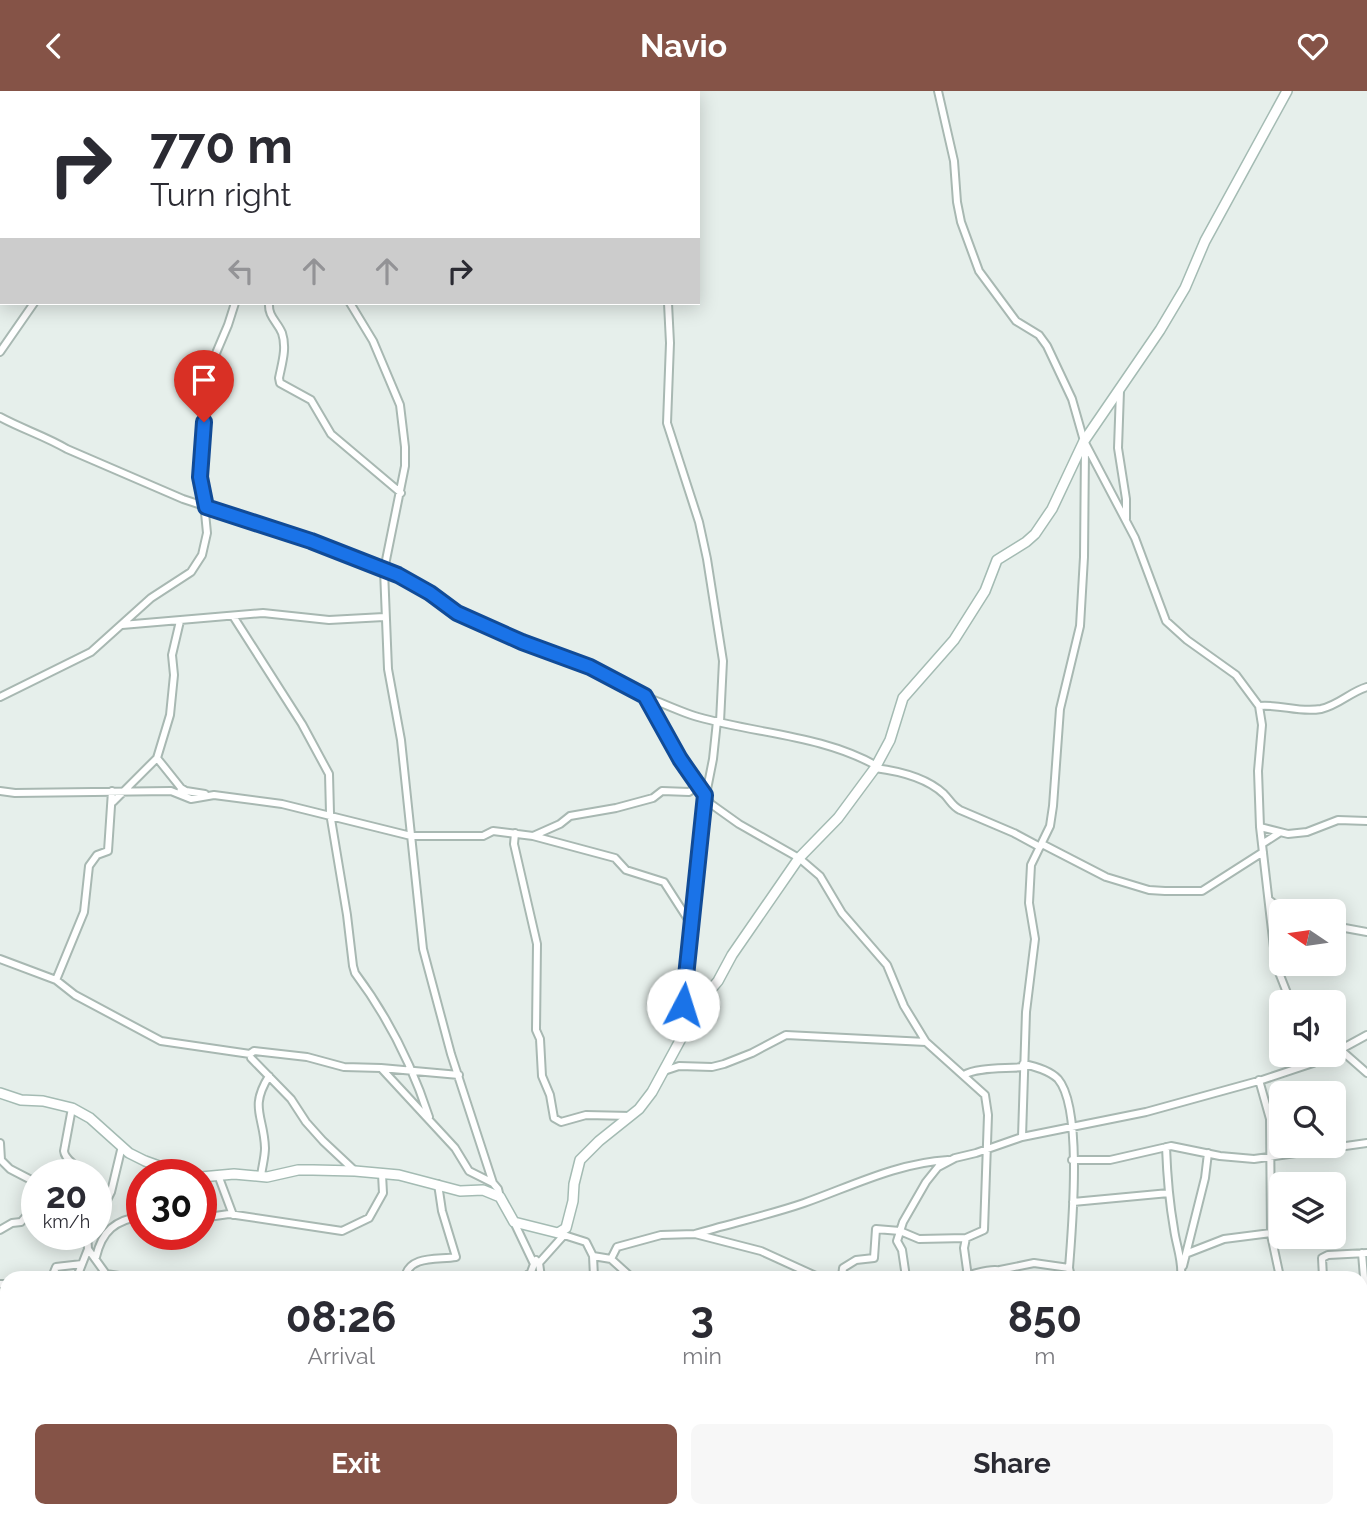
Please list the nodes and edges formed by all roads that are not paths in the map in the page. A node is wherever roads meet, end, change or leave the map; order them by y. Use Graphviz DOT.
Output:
graph roads {
  1 [pos="938,91"];
  2 [pos="1287,91"];
  3 [pos="33,305"];
  4 [pos="234,305"];
  5 [pos="269,305"];
  6 [pos="352,305"];
  7 [pos="668,305"];
  8 [pos="0,352"];
  9 [pos="1119,386"];
  10 [pos="0,417"];
  11 [pos="1084,443"];
  12 [pos="401,493"];
  13 [pos="206,507"];
  14 [pos="1126,521"];
  15 [pos="383,569"];
  16 [pos="233,616"];
  17 [pos="384,617"];
  18 [pos="180,621"];
  19 [pos="122,625"];
  20 [pos="1367,687"];
  21 [pos="645,696"];
  22 [pos="0,697"];
  23 [pos="1259,706"];
  24 [pos="719,721"];
  25 [pos="157,758"];
  26 [pos="876,767"];
  27 [pos="698,785"];
  28 [pos="0,791"];
  29 [pos="112,791"];
  30 [pos="123,791"];
  31 [pos="180,791"];
  32 [pos="705,795"];
  33 [pos="113,802"];
  34 [pos="331,817"];
  35 [pos="1367,821"];
  36 [pos="1260,827"];
  37 [pos="1279,833"];
  38 [pos="515,834"];
  39 [pos="533,835"];
  40 [pos="411,836"];
  41 [pos="1041,845"];
  42 [pos="1262,848"];
  43 [pos="799,858"];
  44 [pos="1269,900"];
  45 [pos="691,923"];
  46 [pos="1346,928"];
  47 [pos="1367,932"];
  48 [pos="0,959"];
  49 [pos="56,980"];
  50 [pos="690,1022"];
  51 [pos="1367,1035"];
  52 [pos="926,1042"];
  53 [pos="1346,1045"];
  54 [pos="250,1053"];
  55 [pos="1346,1058"];
  56 [pos="1023,1065"];
  57 [pos="1300,1067"];
  58 [pos="381,1068"];
  59 [pos="412,1070"];
  60 [pos="663,1072"];
  61 [pos="1367,1073"];
  62 [pos="459,1075"];
  63 [pos="964,1075"];
  64 [pos="270,1076"];
  65 [pos="1259,1080"];
  66 [pos="0,1093"];
  67 [pos="72,1108"];
  68 [pos="1269,1115"];
  69 [pos="631,1116"];
  70 [pos="429,1119"];
  71 [pos="1072,1128"];
  72 [pos="1022,1137"];
  73 [pos="0,1143"];
  74 [pos="1367,1143"];
  75 [pos="122,1146"];
  76 [pos="1346,1146"];
  77 [pos="1166,1147"];
  78 [pos="987,1149"];
  79 [pos="1208,1153"];
  80 [pos="1269,1157"];
  81 [pos="68,1159"];
  82 [pos="142,1159"];
  83 [pos="950,1160"];
  84 [pos="1072,1160"];
  85 [pos="355,1171"];
  86 [pos="382,1174"];
  87 [pos="21,1175"];
  88 [pos="218,1175"];
  89 [pos="261,1176"];
  90 [pos="493,1183"];
  91 [pos="438,1184"];
  92 [pos="112,1188"];
  93 [pos="1169,1193"];
  94 [pos="500,1197"];
  95 [pos="1073,1202"];
  96 [pos="233,1215"];
  97 [pos="217,1216"];
  98 [pos="126,1220"];
  99 [pos="21,1222"];
  100 [pos="514,1222"];
  101 [pos="0,1230"];
  102 [pos="900,1231"];
  103 [pos="563,1233"];
  104 [pos="1269,1233"];
  105 [pos="695,1234"];
  106 [pos="966,1238"];
  107 [pos="1274,1249"];
  108 [pos="88,1250"];
  109 [pos="89,1250"];
  110 [pos="1188,1253"];
  111 [pos="1365,1253"];
  112 [pos="532,1256"];
  113 [pos="593,1256"];
  114 [pos="96,1257"];
  115 [pos="611,1259"];
  116 [pos="538,1263"];
  117 [pos="82,1264"];
  118 [pos="1069,1268"];
  119 [pos="1182,1268"];
  120 [pos="1000,1270"];
  121 [pos="54,1271"];
  122 [pos="79,1271"];
  123 [pos="104,1271"];
  124 [pos="406,1271"];
  125 [pos="531,1271"];
  126 [pos="540,1271"];
  127 [pos="594,1271"];
  128 [pos="624,1271"];
  129 [pos="805,1271"];
  130 [pos="843,1271"];
  131 [pos="905,1271"];
  132 [pos="966,1271"];
  133 [pos="994,1271"];
  134 [pos="1003,1271"];
  135 [pos="1070,1271"];
  136 [pos="1182,1271"];
  137 [pos="1279,1271"];
  138 [pos="1323,1271"];
  139 [pos="1366,1271"];
  1 -- 11 [label="street"];
  2 -- 9 [label="street"];
  3 -- 8 [label="street"];
  4 -- 13 [label="street"];
  5 -- 12 [label="street"];
  6 -- 12 [label="street"];
  7 -- 24 [label="street"];
  9 -- 11 [label="street"];
  9 -- 14 [label="street"];
  10 -- 13 [label="street"];
  11 -- 14 [label="street"];
  11 -- 26 [label="street"];
  11 -- 41 [label="street"];
  12 -- 15 [label="street"];
  13 -- 15 [label="street"];
  13 -- 19 [label="street"];
  14 -- 23 [label="street"];
  15 -- 17 [label="street"];
  15 -- 21 [label="street"];
  16 -- 17 [label="street"];
  16 -- 18 [label="street"];
  16 -- 34 [label="street"];
  17 -- 40 [label="street"];
  18 -- 19 [label="street"];
  18 -- 25 [label="street"];
  19 -- 22 [label="street"];
  20 -- 23 [label="street"];
  21 -- 24 [label="street"];
  21 -- 27 [label="street"];
  23 -- 36 [label="street"];
  24 -- 26 [label="street"];
  24 -- 32 [label="street"];
  25 -- 30 [label="street"];
  25 -- 31 [label="street"];
  26 -- 41 [label="street"];
  26 -- 43 [label="street"];
  27 -- 32 [label="street"];
  27 -- 39 [label="street"];
  28 -- 29 [label="street"];
  29 -- 30 [label="street"];
  29 -- 33 [label="street"];
  30 -- 31 [label="street"];
  30 -- 33 [label="street"];
  31 -- 34 [label="street"];
  32 -- 43 [label="street"];
  32 -- 45 [label="street"];
  33 -- 49 [label="street"];
  34 -- 40 [label="street"];
  34 -- 59 [label="street"];
  35 -- 37 [label="street"];
  36 -- 37 [label="street"];
  36 -- 42 [label="street"];
  37 -- 42 [label="street"];
  38 -- 39 [label="street"];
  38 -- 40 [label="street"];
  38 -- 69 [label="street"];
  39 -- 45 [label="street"];
  40 -- 62 [label="street"];
  41 -- 42 [label="street"];
  41 -- 56 [label="street"];
  42 -- 44 [label="street"];
  43 -- 50 [label="street"];
  43 -- 52 [label="street"];
  45 -- 50 [label="street"];
  46 -- 47 [label="street"];
  48 -- 49 [label="street"];
  49 -- 54 [label="street"];
  50 -- 60 [label="street"];
  51 -- 53 [label="street"];
  52 -- 60 [label="street"];
  52 -- 63 [label="street"];
  54 -- 58 [label="street"];
  54 -- 64 [label="street"];
  55 -- 61 [label="street"];
  56 -- 63 [label="street"];
  56 -- 71 [label="street"];
  56 -- 72 [label="street"];
  57 -- 65 [label="street"];
  58 -- 59 [label="street"];
  58 -- 70 [label="street"];
  59 -- 62 [label="street"];
  59 -- 70 [label="street"];
  60 -- 69 [label="street"];
  62 -- 90 [label="street"];
  63 -- 78 [label="street"];
  64 -- 85 [label="street"];
  64 -- 89 [label="street"];
  65 -- 68 [label="street"];
  65 -- 71 [label="street"];
  66 -- 67 [label="street"];
  67 -- 75 [label="street"];
  67 -- 81 [label="street"];
  69 -- 103 [label="street"];
  70 -- 90 [label="street"];
  71 -- 72 [label="street"];
  71 -- 84 [label="street"];
  72 -- 78 [label="street"];
  73 -- 87 [label="street"];
  74 -- 76 [label="street"];
  75 -- 82 [label="street"];
  75 -- 92 [label="street"];
  77 -- 79 [label="street"];
  77 -- 84 [label="street"];
  77 -- 93 [label="street"];
  78 -- 83 [label="street"];
  78 -- 106 [label="street"];
  79 -- 80 [label="street"];
  79 -- 110 [label="street"];
  83 -- 102 [label="street"];
  83 -- 105 [label="street"];
  84 -- 95 [label="street"];
  85 -- 86 [label="street"];
  85 -- 89 [label="street"];
  86 -- 91 [label="street"];
  86 -- 96 [label="street"];
  88 -- 89 [label="street"];
  88 -- 96 [label="street"];
  90 -- 94 [label="street"];
  91 -- 94 [label="street"];
  91 -- 124 [label="street"];
  93 -- 95 [label="street"];
  93 -- 119 [label="street"];
  94 -- 100 [label="street"];
  95 -- 118 [label="street"];
  96 -- 97 [label="street"];
  98 -- 114 [label="street"];
  99 -- 101 [label="street"];
  100 -- 103 [label="street"];
  100 -- 112 [label="street"];
  102 -- 106 [label="street"];
  102 -- 130 [label="street"];
  102 -- 131 [label="street"];
  103 -- 113 [label="street"];
  103 -- 116 [label="street"];
  104 -- 110 [label="street"];
  105 -- 115 [label="street"];
  105 -- 129 [label="street"];
  106 -- 132 [label="street"];
  107 -- 137 [label="street"];
  108 -- 117 [label="street"];
  109 -- 114 [label="street"];
  110 -- 119 [label="street"];
  111 -- 138 [label="street"];
  111 -- 139 [label="street"];
  112 -- 116 [label="street"];
  112 -- 125 [label="street"];
  113 -- 115 [label="street"];
  113 -- 127 [label="street"];
  114 -- 123 [label="street"];
  115 -- 128 [label="street"];
  116 -- 126 [label="street"];
  117 -- 121 [label="street"];
  117 -- 122 [label="street"];
  118 -- 120 [label="street"];
  118 -- 135 [label="street"];
  119 -- 136 [label="street"];
  120 -- 133 [label="street"];
  120 -- 134 [label="street"];
}
